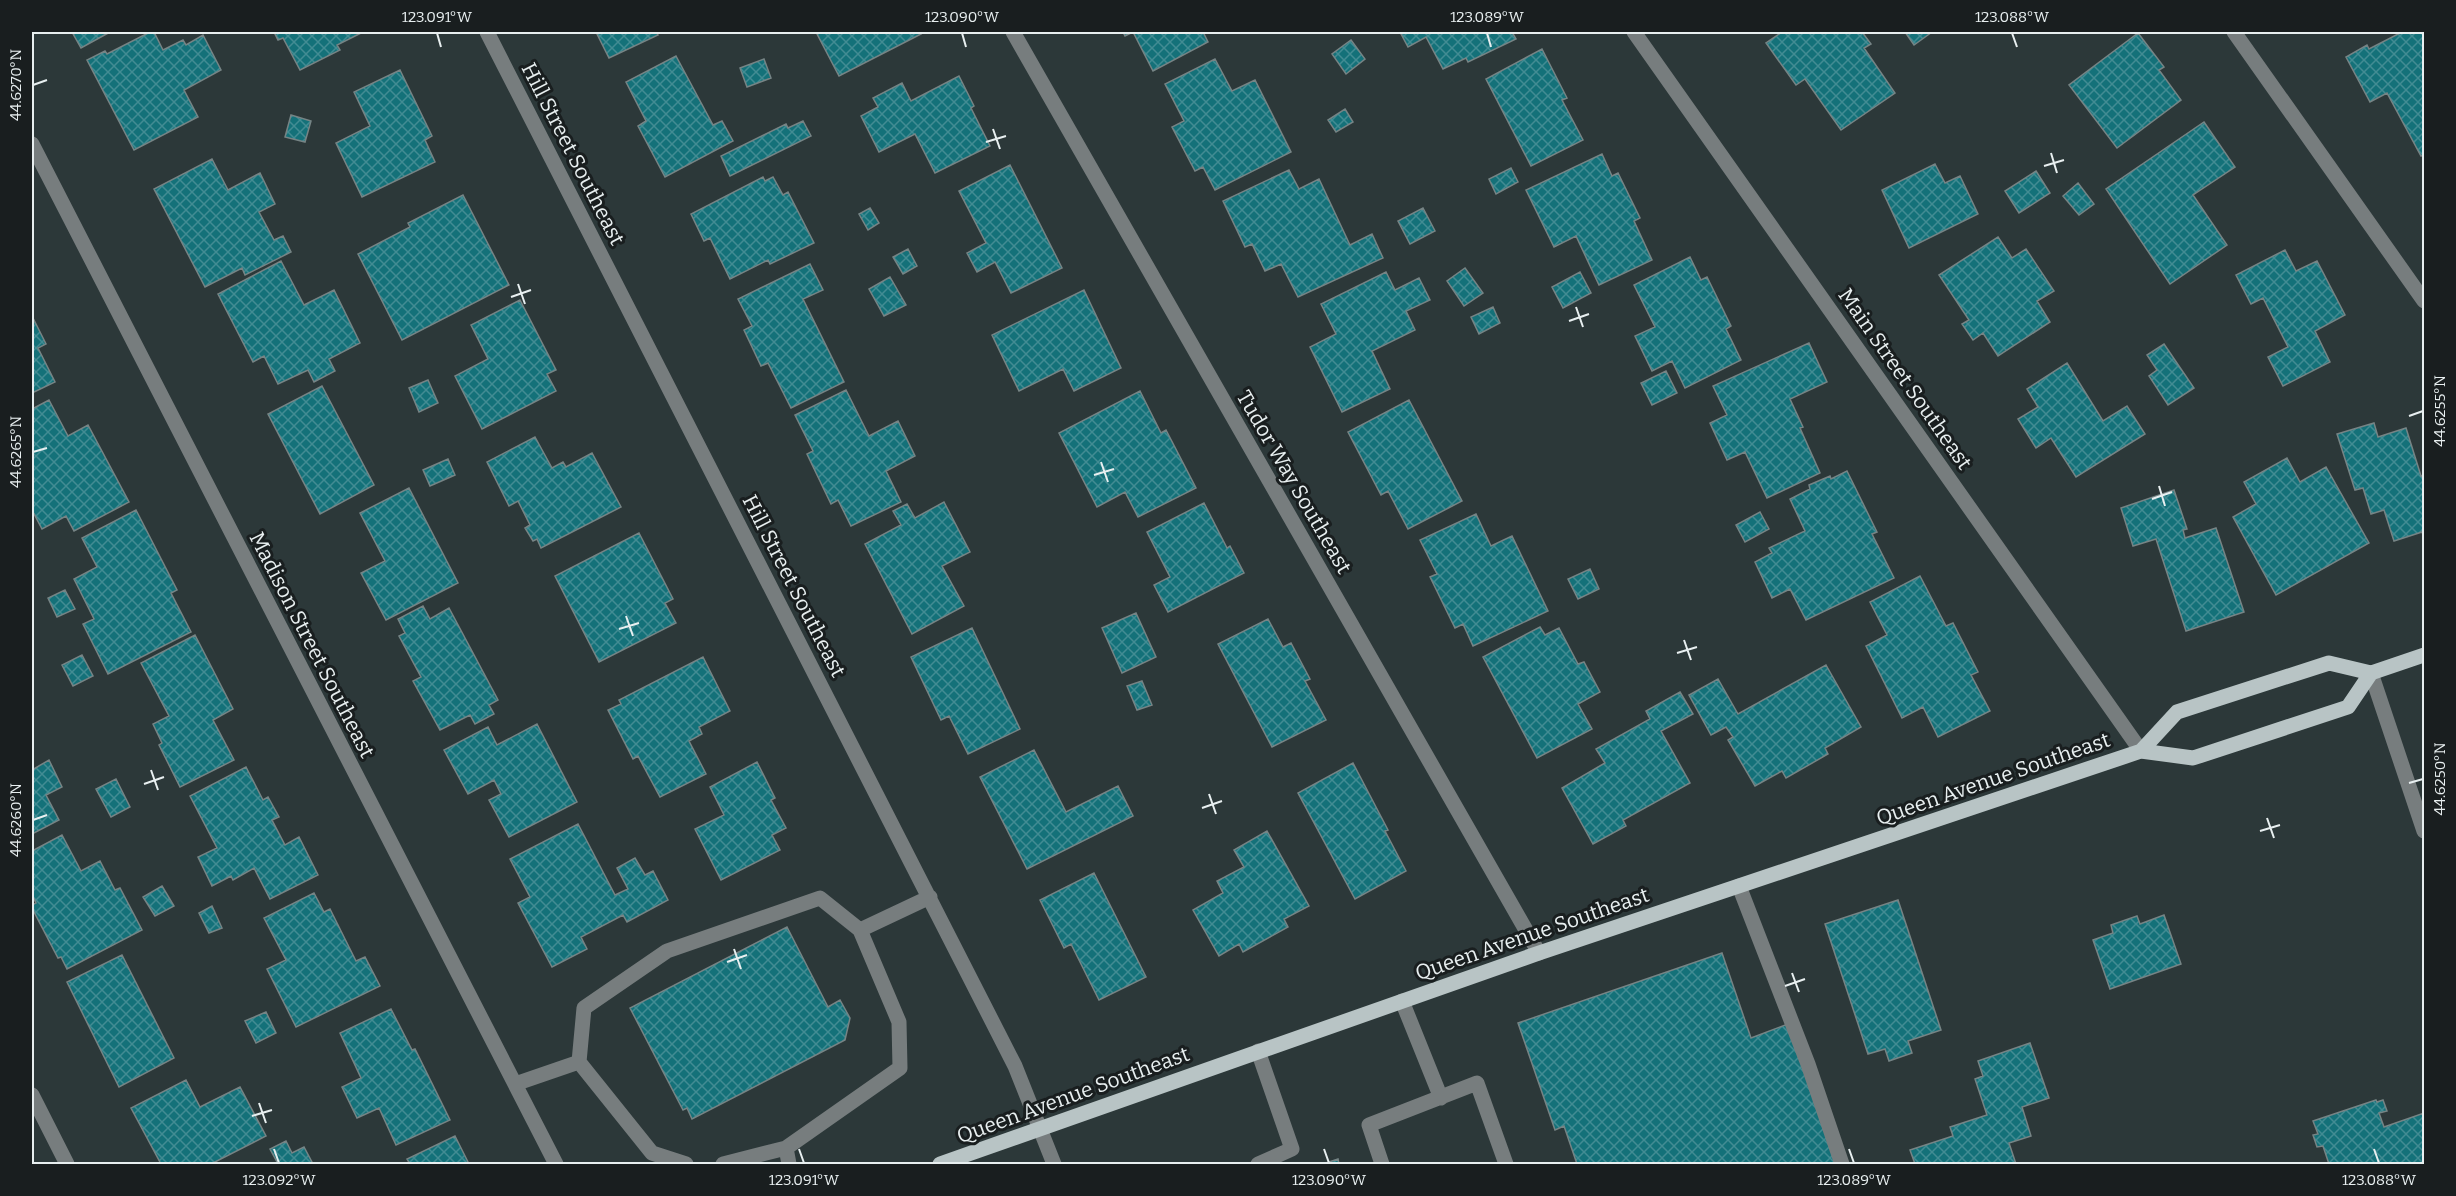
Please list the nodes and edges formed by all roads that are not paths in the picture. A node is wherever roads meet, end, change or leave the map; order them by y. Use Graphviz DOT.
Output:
graph roads {
  1 [pos="487,32"];
  2 [pos="1013,32"];
  3 [pos="1634,32"];
  4 [pos="2234,32"];
  5 [pos="32,144"];
  6 [pos="2424,301"];
  7 [pos="2424,655"];
  8 [pos="2372,672"];
  9 [pos="2141,751"];
  10 [pos="2424,831"];
  11 [pos="1739,886"];
  12 [pos="930,897"];
  13 [pos="860,930"];
  14 [pos="1539,953"];
  15 [pos="1402,1001"];
  16 [pos="1258,1051"];
  17 [pos="579,1062"];
  18 [pos="514,1084"];
  19 [pos="32,1095"];
  20 [pos="1441,1098"];
  21 [pos="1041,1129"];
  22 [pos="786,1148"];
  23 [pos="68,1164"];
  24 [pos="556,1164"];
  25 [pos="686,1164"];
  26 [pos="723,1164"];
  27 [pos="789,1164"];
  28 [pos="940,1164"];
  29 [pos="1054,1164"];
  30 [pos="1258,1164"];
  31 [pos="1382,1164"];
  32 [pos="1506,1164"];
  33 [pos="1842,1164"];
  1 -- 12 [label="street, Hill Street Southeast"];
  2 -- 14 [label="street, Tudor Way Southeast"];
  3 -- 9 [label="street, Main Street Southeast"];
  4 -- 6 [label="street"];
  5 -- 18 [label="street, Madison Street Southeast"];
  7 -- 8 [label="main road, Queen Avenue Southeast"];
  8 -- 9 [label="main road, Queen Avenue Southeast"];
  8 -- 9 [label="main road, Queen Avenue Southeast"];
  8 -- 10 [label="street"];
  9 -- 11 [label="main road, Queen Avenue Southeast"];
  11 -- 14 [label="main road, Queen Avenue Southeast"];
  11 -- 33 [label="street"];
  12 -- 13 [label="street"];
  12 -- 21 [label="street, Hill Street Southeast"];
  13 -- 17 [label="street"];
  13 -- 22 [label="street"];
  14 -- 15 [label="main road, Queen Avenue Southeast"];
  15 -- 16 [label="main road, Queen Avenue Southeast"];
  15 -- 20 [label="street"];
  16 -- 21 [label="main road, Queen Avenue Southeast"];
  16 -- 30 [label="street"];
  17 -- 18 [label="street"];
  17 -- 25 [label="street"];
  18 -- 24 [label="street, Madison Street Southeast"];
  19 -- 23 [label="street"];
  20 -- 31 [label="street"];
  20 -- 32 [label="street"];
  21 -- 28 [label="main road, Queen Avenue Southeast"];
  21 -- 29 [label="street, Hill Street Southeast"];
  22 -- 26 [label="street"];
  22 -- 27 [label="street"];
}
